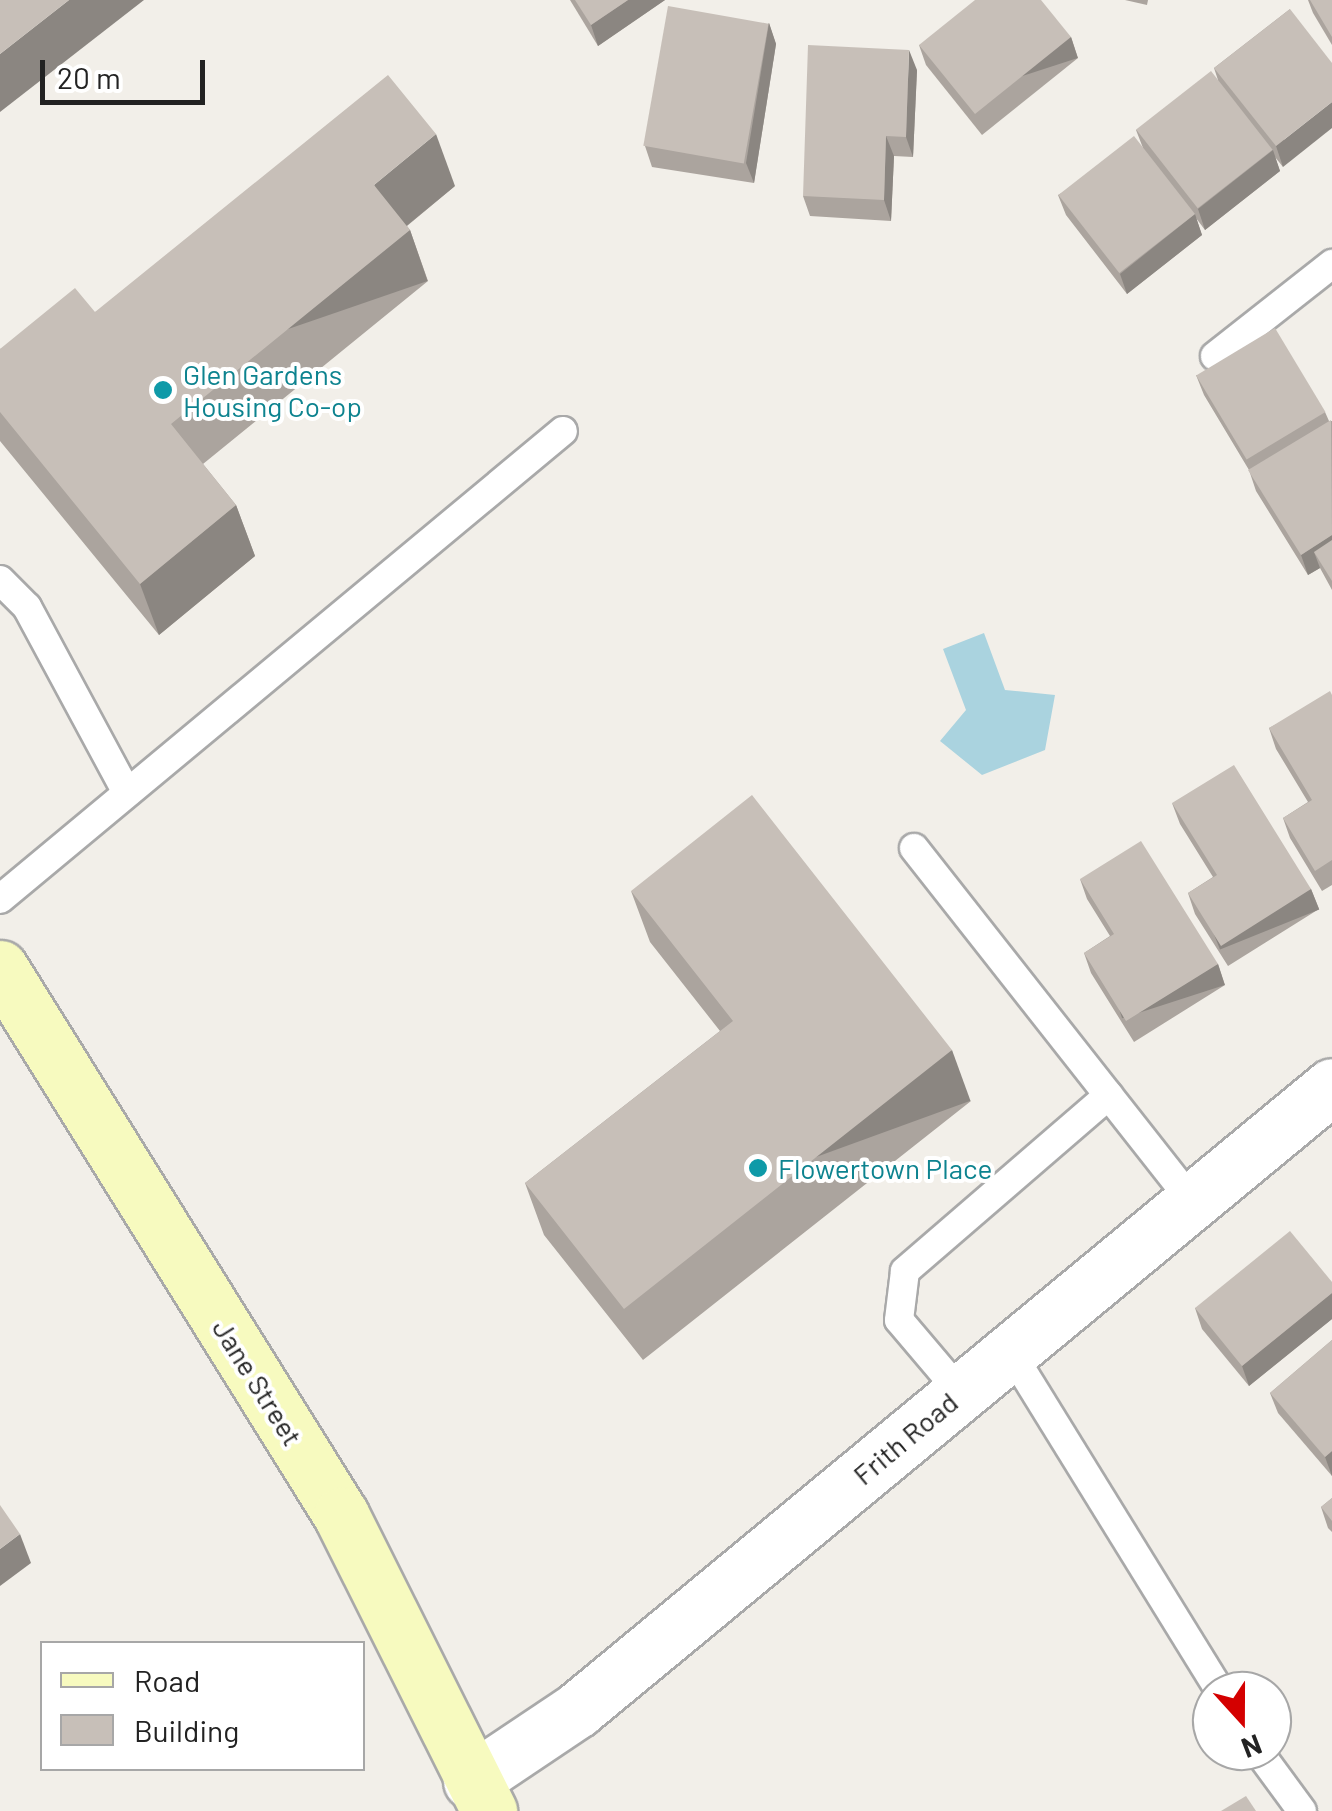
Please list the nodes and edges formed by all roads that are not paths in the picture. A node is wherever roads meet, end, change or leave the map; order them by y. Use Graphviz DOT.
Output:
graph roads {
  1 [pos="1332,264"];
  2 [pos="1215,356"];
  3 [pos="563,431"];
  4 [pos="0,580"];
  5 [pos="126,793"];
  6 [pos="914,848"];
  7 [pos="0,899"];
  8 [pos="0,968"];
  9 [pos="1332,1086"];
  10 [pos="1109,1095"];
  11 [pos="1192,1201"];
  12 [pos="1010,1351"];
  13 [pos="960,1392"];
  14 [pos="1208,1671"];
  15 [pos="1273,1771"];
  16 [pos="480,1796"];
  17 [pos="1302,1811"];
  1 -- 2 [label="lane"];
  3 -- 5 [label="lane"];
  4 -- 5 [label="lane"];
  5 -- 7 [label="lane"];
  6 -- 10 [label="lane"];
  8 -- 16 [label="main road, Jane Street"];
  9 -- 11 [label="street, Frith Road"];
  10 -- 11 [label="lane"];
  10 -- 13 [label="lane"];
  11 -- 12 [label="street, Frith Road"];
  12 -- 13 [label="street, Frith Road"];
  12 -- 14 [label="lane"];
  13 -- 16 [label="street, Frith Road"];
  15 -- 17 [label="lane"];
}
